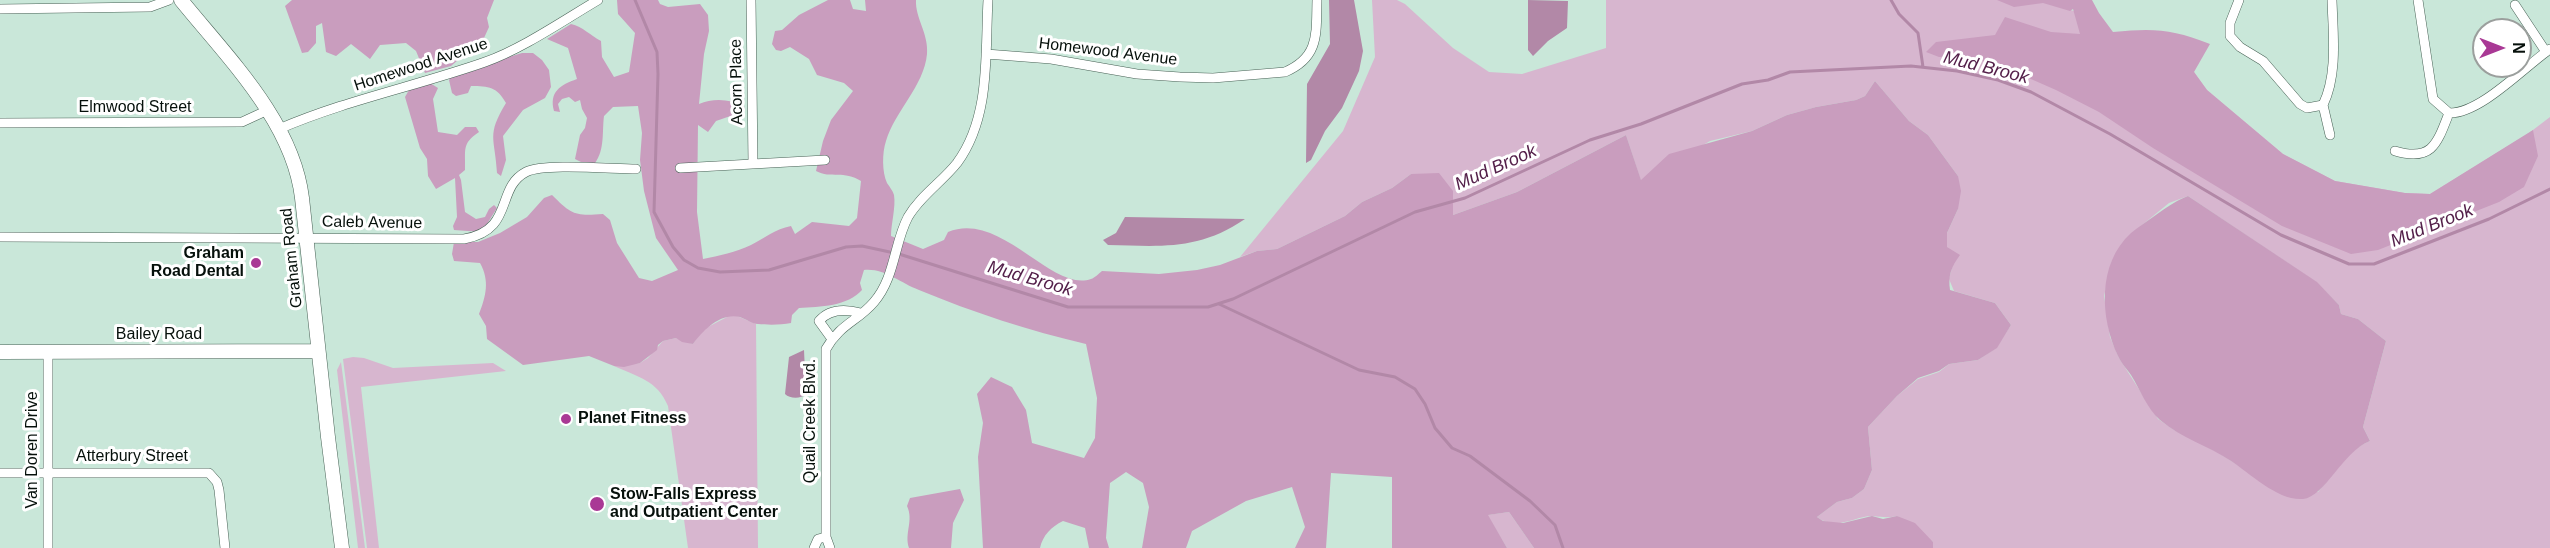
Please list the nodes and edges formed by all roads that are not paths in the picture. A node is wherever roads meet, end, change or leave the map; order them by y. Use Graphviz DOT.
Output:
graph roads {
  1 [pos="169,0"];
  2 [pos="181,0"];
  3 [pos="598,0"];
  4 [pos="751,0"];
  5 [pos="988,0"];
  6 [pos="1317,0"];
  7 [pos="2239,0"];
  8 [pos="2332,0"];
  9 [pos="2418,0"];
  10 [pos="2515,5"];
  11 [pos="0,9"];
  12 [pos="2548,50"];
  13 [pos="986,54"];
  14 [pos="2323,105"];
  15 [pos="268,110"];
  16 [pos="2449,113"];
  17 [pos="0,123"];
  18 [pos="279,129"];
  19 [pos="2330,135"];
  20 [pos="2395,151"];
  21 [pos="825,160"];
  22 [pos="753,164"];
  23 [pos="680,168"];
  24 [pos="636,169"];
  25 [pos="0,237"];
  26 [pos="307,237"];
  27 [pos="861,313"];
  28 [pos="832,339"];
  29 [pos="318,351"];
  30 [pos="0,352"];
  31 [pos="48,352"];
  32 [pos="48,472"];
  33 [pos="0,473"];
  34 [pos="826,537"];
  35 [pos="48,548"];
  36 [pos="225,548"];
  37 [pos="342,548"];
  38 [pos="814,548"];
  39 [pos="830,548"];
  1 -- 11 [label="street"];
  2 -- 15 [label="main road, Graham Road"];
  3 -- 18 [label="street, Homewood Avenue"];
  4 -- 22 [label="street, Acorn Place"];
  5 -- 13 [label="street"];
  6 -- 13 [label="street, Homewood Avenue"];
  7 -- 14 [label="street"];
  8 -- 14 [label="street"];
  9 -- 16 [label="street"];
  10 -- 12 [label="street"];
  12 -- 16 [label="street"];
  13 -- 27 [label="street, Quail Creek Blvd."];
  14 -- 19 [label="street"];
  15 -- 17 [label="street, Elmwood Street"];
  15 -- 18 [label="main road, Graham Road"];
  16 -- 20 [label="street"];
  18 -- 26 [label="main road, Graham Road"];
  21 -- 22 [label="street"];
  22 -- 23 [label="street"];
  24 -- 26 [label="street, Caleb Avenue"];
  25 -- 26 [label="street, Caleb Avenue"];
  26 -- 29 [label="main road, Graham Road"];
  27 -- 28 [label="street, Quail Creek Blvd."];
  27 -- 28 [label="street"];
  28 -- 34 [label="street, Quail Creek Blvd."];
  29 -- 31 [label="main road, Bailey Road"];
  29 -- 37 [label="main road, Graham Road"];
  30 -- 31 [label="main road, Bailey Road"];
  31 -- 32 [label="street, Van Doren Drive"];
  32 -- 33 [label="street"];
  32 -- 35 [label="street, Van Doren Drive"];
  32 -- 36 [label="street, Atterbury Street"];
  34 -- 38 [label="street"];
  34 -- 39 [label="street, Quail Creek Blvd."];
}
